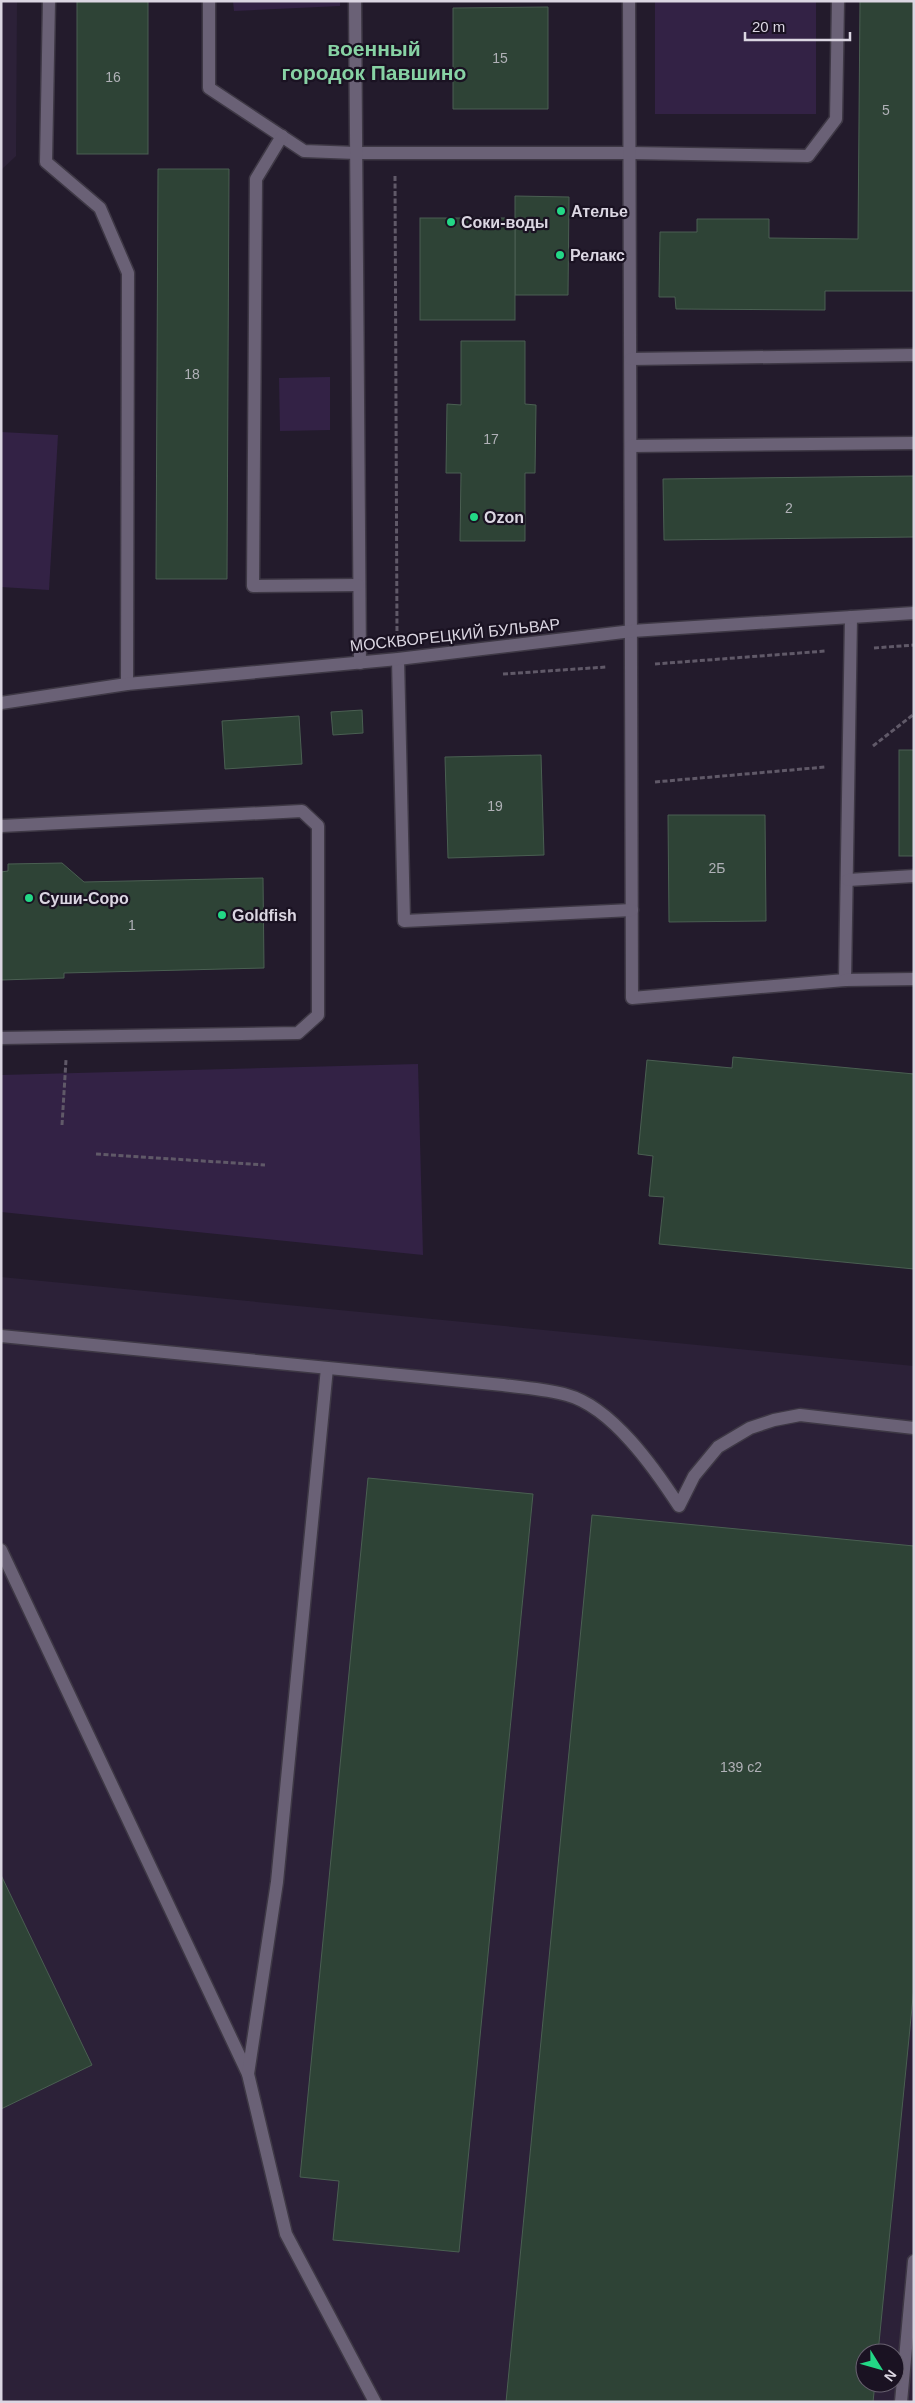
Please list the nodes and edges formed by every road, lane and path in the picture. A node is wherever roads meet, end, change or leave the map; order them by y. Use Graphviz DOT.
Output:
graph roads {
  1 [pos="49,1"];
  2 [pos="209,1"];
  3 [pos="355,1"];
  4 [pos="629,1"];
  5 [pos="838,1"];
  6 [pos="282,136"];
  7 [pos="356,153"];
  8 [pos="394,153"];
  9 [pos="631,153"];
  10 [pos="914,355"];
  11 [pos="631,359"];
  12 [pos="914,442"];
  13 [pos="631,446"];
  14 [pos="358,586"];
  15 [pos="914,613"];
  16 [pos="851,617"];
  17 [pos="632,631"];
  18 [pos="914,645"];
  19 [pos="851,649"];
  20 [pos="398,659"];
  21 [pos="360,663"];
  22 [pos="632,665"];
  23 [pos="495,674"];
  24 [pos="126,684"];
  25 [pos="1,703"];
  26 [pos="914,714"];
  27 [pos="850,764"];
  28 [pos="632,785"];
  29 [pos="1,826"];
  30 [pos="914,876"];
  31 [pos="848,880"];
  32 [pos="632,910"];
  33 [pos="914,979"];
  34 [pos="845,980"];
  35 [pos="68,1037"];
  36 [pos="1,1038"];
  37 [pos="62,1125"];
  38 [pos="96,1154"];
  39 [pos="265,1165"];
  40 [pos="1,1336"];
  41 [pos="327,1368"];
  42 [pos="914,1428"];
  43 [pos="1,1550"];
  44 [pos="248,2074"];
  45 [pos="914,2261"];
  46 [pos="375,2402"];
  47 [pos="901,2402"];
  1 -- 24 [label="street"];
  2 -- 6 [label="street"];
  3 -- 7 [label="street"];
  4 -- 9 [label="street"];
  5 -- 9 [label="street"];
  6 -- 7 [label="street"];
  6 -- 14 [label="street"];
  7 -- 8 [label="street"];
  7 -- 14 [label="street"];
  8 -- 9 [label="street"];
  8 -- 20 [label="path"];
  9 -- 11 [label="street"];
  10 -- 11 [label="street"];
  11 -- 13 [label="street"];
  12 -- 13 [label="street"];
  13 -- 17 [label="street"];
  14 -- 21 [label="street"];
  15 -- 16 [label="street, МОСКВОРЕЦКИЙ БУЛЬВАР"];
  16 -- 17 [label="street, МОСКВОРЕЦКИЙ БУЛЬВАР"];
  16 -- 19 [label="street"];
  17 -- 20 [label="street, МОСКВОРЕЦКИЙ БУЛЬВАР"];
  17 -- 22 [label="street"];
  18 -- 19 [label="path"];
  19 -- 22 [label="path"];
  19 -- 27 [label="street"];
  20 -- 21 [label="street, МОСКВОРЕЦКИЙ БУЛЬВАР"];
  20 -- 32 [label="street"];
  21 -- 24 [label="street, МОСКВОРЕЦКИЙ БУЛЬВАР"];
  22 -- 23 [label="path"];
  22 -- 28 [label="street"];
  24 -- 25 [label="street, МОСКВОРЕЦКИЙ БУЛЬВАР"];
  26 -- 27 [label="path"];
  27 -- 28 [label="path"];
  27 -- 31 [label="street"];
  28 -- 32 [label="street"];
  29 -- 35 [label="street"];
  30 -- 31 [label="street"];
  31 -- 34 [label="street"];
  32 -- 34 [label="street"];
  33 -- 34 [label="street"];
  35 -- 36 [label="street"];
  35 -- 37 [label="path"];
  38 -- 39 [label="path"];
  40 -- 41 [label="street"];
  41 -- 42 [label="street"];
  41 -- 44 [label="street"];
  43 -- 44 [label="street"];
  44 -- 46 [label="street"];
  45 -- 47 [label="street"];
}
